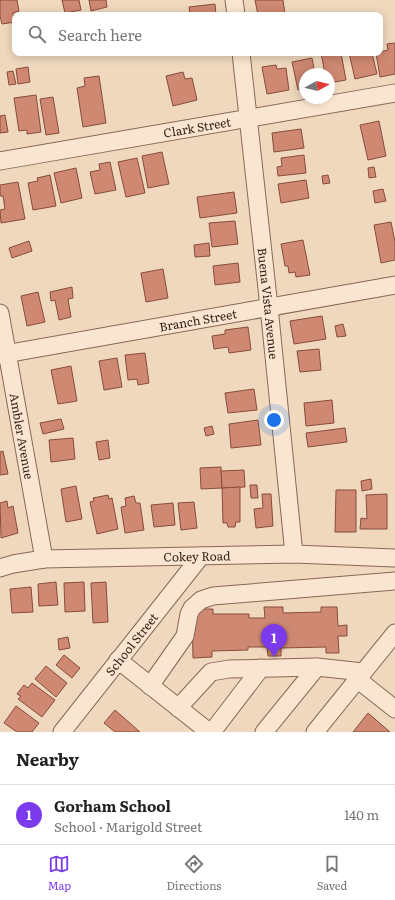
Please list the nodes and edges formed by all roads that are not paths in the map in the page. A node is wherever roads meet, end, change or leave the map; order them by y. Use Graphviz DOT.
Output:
graph roads {
  1 [pos="234,0"];
  2 [pos="236,12"];
  3 [pos="241,56"];
  4 [pos="395,93"];
  5 [pos="249,119"];
  6 [pos="0,161"];
  7 [pos="395,285"];
  8 [pos="269,307"];
  9 [pos="0,313"];
  10 [pos="4,355"];
  11 [pos="294,554"];
  12 [pos="201,556"];
  13 [pos="395,558"];
  14 [pos="44,559"];
  15 [pos="0,568"];
  16 [pos="395,581"];
  17 [pos="395,633"];
  18 [pos="118,660"];
  19 [pos="317,667"];
  20 [pos="256,668"];
  21 [pos="360,676"];
  22 [pos="150,686"];
  23 [pos="178,708"];
  24 [pos="395,709"];
  25 [pos="62,732"];
  26 [pos="209,732"];
  27 [pos="212,732"];
  28 [pos="264,732"];
  29 [pos="315,732"];
  1 -- 2 [label="street"];
  3 -- 5 [label="street, Buena Vista Avenue"];
  4 -- 5 [label="street, Clark Street"];
  5 -- 6 [label="street, Clark Street"];
  5 -- 8 [label="street, Buena Vista Avenue"];
  7 -- 8 [label="street, Branch Street"];
  8 -- 10 [label="street, Branch Street"];
  8 -- 11 [label="street, Buena Vista Avenue"];
  9 -- 10 [label="street, Ambler Avenue"];
  10 -- 14 [label="street, Ambler Avenue"];
  11 -- 12 [label="street, Cokey Road"];
  11 -- 13 [label="street, Cokey Road"];
  12 -- 14 [label="street, Cokey Road"];
  12 -- 18 [label="street, School Street"];
  14 -- 15 [label="street, Cokey Road"];
  16 -- 22 [label="street"];
  17 -- 21 [label="street"];
  18 -- 22 [label="street"];
  18 -- 25 [label="street, School Street"];
  19 -- 20 [label="street"];
  19 -- 21 [label="street"];
  19 -- 28 [label="street"];
  20 -- 23 [label="street"];
  20 -- 27 [label="street"];
  21 -- 24 [label="street"];
  21 -- 29 [label="street"];
  22 -- 23 [label="street"];
  23 -- 26 [label="street"];
}
